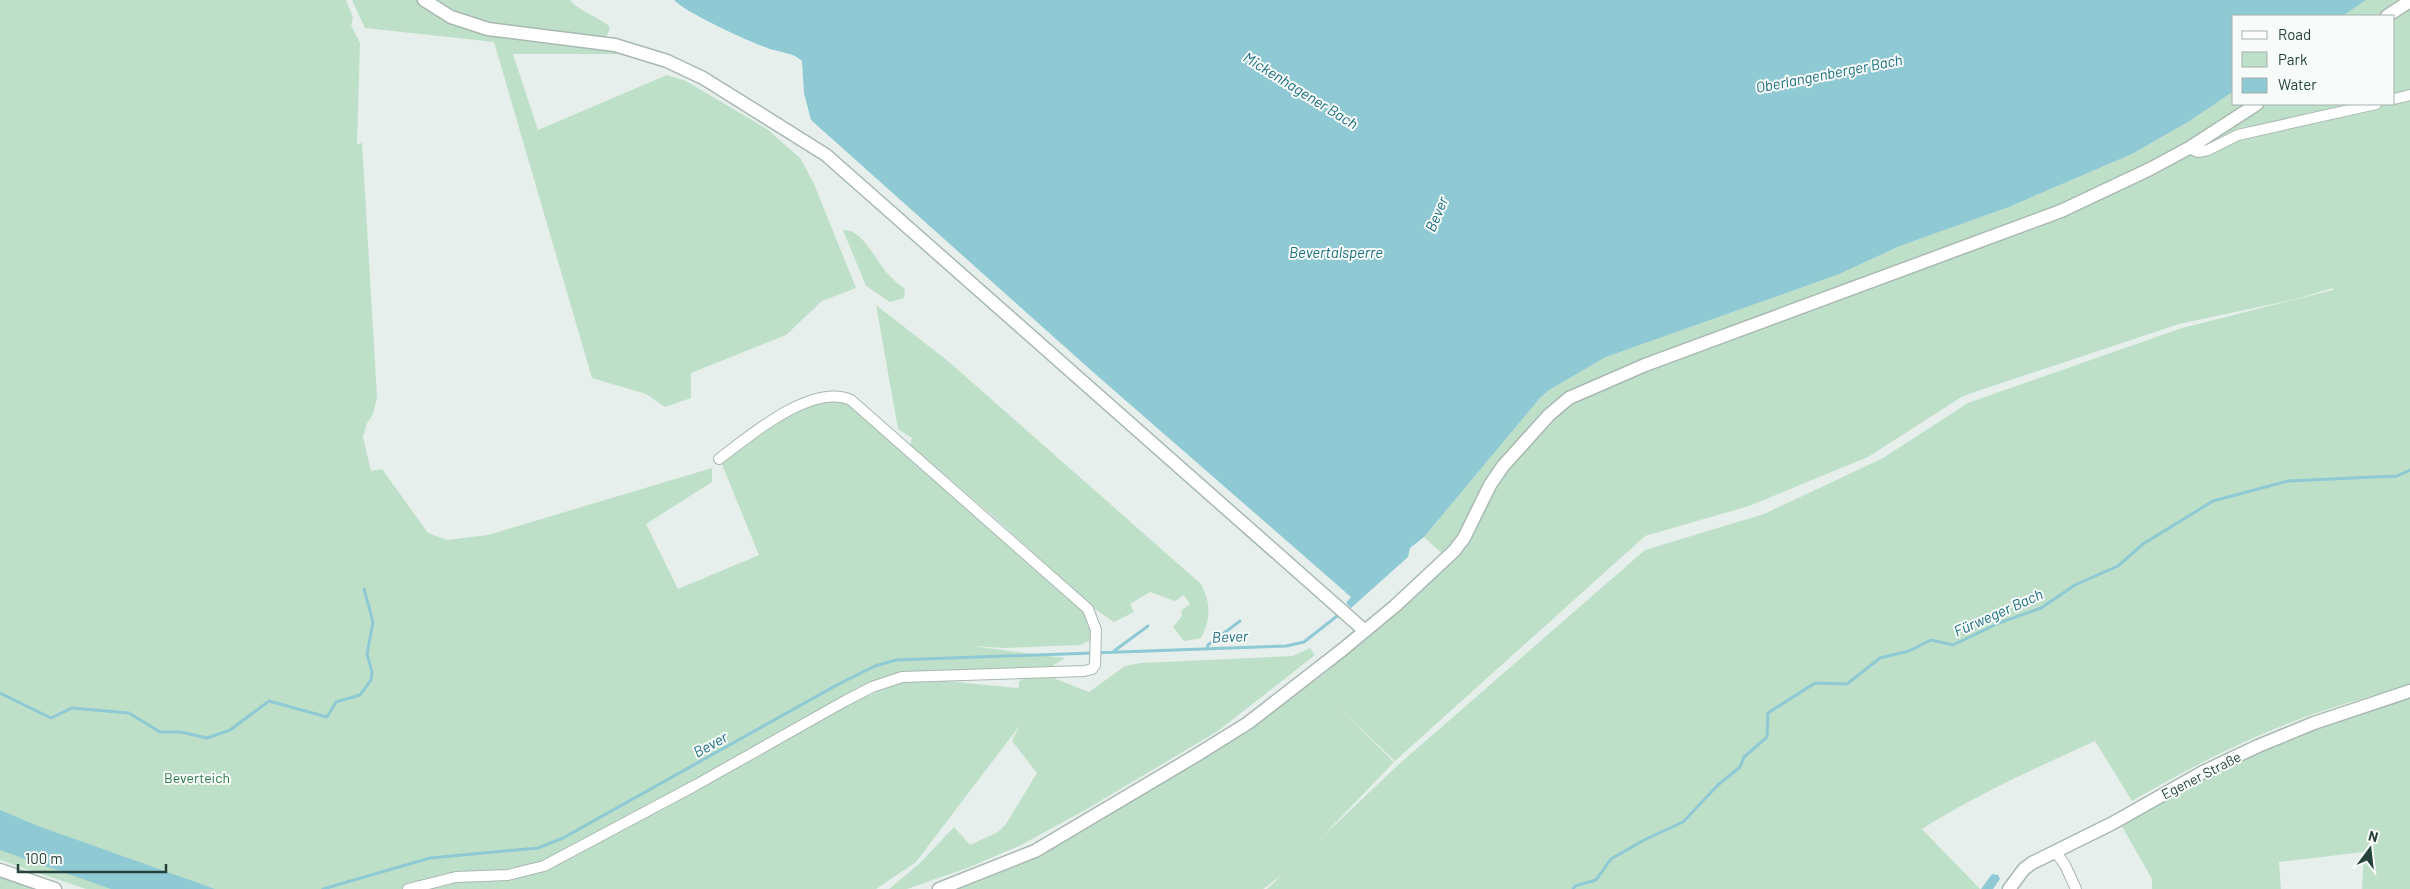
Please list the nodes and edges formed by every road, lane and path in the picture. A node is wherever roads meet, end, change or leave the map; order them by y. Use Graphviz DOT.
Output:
graph roads {
  1 [pos="424,0"];
  2 [pos="2410,1"];
  3 [pos="2389,15"];
  4 [pos="2410,95"];
  5 [pos="2395,99"];
  6 [pos="2255,105"];
  7 [pos="2372,105"];
  8 [pos="2189,148"];
  9 [pos="719,460"];
  10 [pos="1365,631"];
  11 [pos="2410,691"];
  12 [pos="2056,851"];
  13 [pos="0,870"];
  14 [pos="55,889"];
  15 [pos="408,889"];
  16 [pos="939,889"];
  17 [pos="2009,889"];
  18 [pos="2076,889"];
  1 -- 10 [label="street"];
  2 -- 3 [label="street"];
  4 -- 5 [label="street"];
  6 -- 8 [label="street"];
  7 -- 8 [label="street"];
  8 -- 10 [label="street"];
  9 -- 15 [label="street"];
  10 -- 16 [label="street"];
  11 -- 12 [label="street, Egener Straße"];
  12 -- 17 [label="street, Egener Straße"];
  12 -- 18 [label="street"];
  13 -- 14 [label="street"];
}
